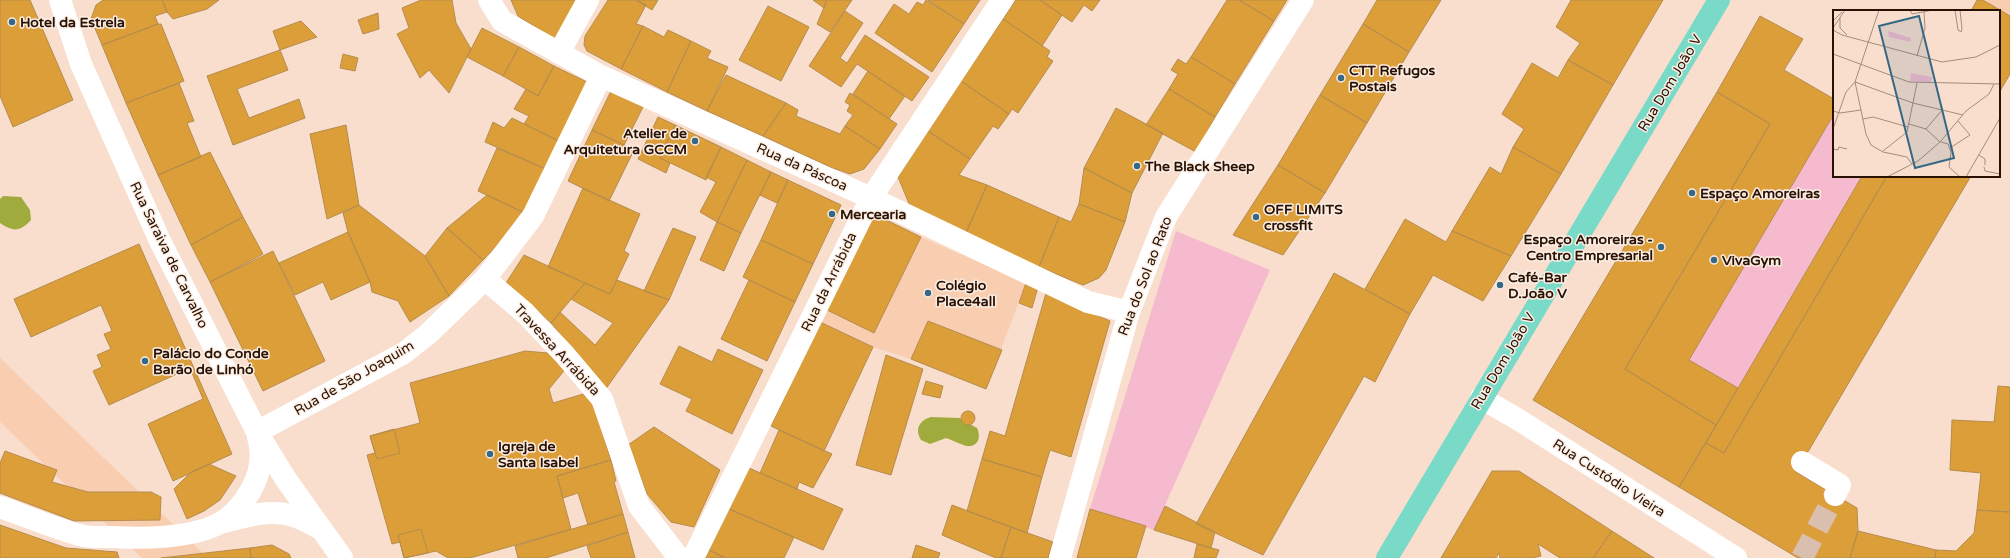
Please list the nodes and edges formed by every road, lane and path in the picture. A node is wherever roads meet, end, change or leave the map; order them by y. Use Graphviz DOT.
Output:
graph roads {
  1 [pos="60,0"];
  2 [pos="489,0"];
  3 [pos="588,0"];
  4 [pos="1002,0"];
  5 [pos="1303,0"];
  6 [pos="1719,0"];
  7 [pos="559,53"];
  8 [pos="601,76"];
  9 [pos="871,198"];
  10 [pos="485,279"];
  11 [pos="1129,312"];
  12 [pos="1481,398"];
  13 [pos="257,432"];
  14 [pos="1802,462"];
  15 [pos="1835,495"];
  16 [pos="0,507"];
  17 [pos="218,524"];
  18 [pos="320,529"];
  19 [pos="142,548"];
  20 [pos="342,558"];
  21 [pos="679,558"];
  22 [pos="692,558"];
  23 [pos="1060,558"];
  24 [pos="1387,558"];
  25 [pos="1736,558"];
  1 -- 13 [label="street, Rua Saraiva de Carvalho"];
  2 -- 7 [label="street, Rua da Páscoa"];
  3 -- 7 [label="street"];
  4 -- 9 [label="street, Rua da Arrábida"];
  5 -- 11 [label="street, Rua do Sol ao Rato"];
  6 -- 12 [label="main road, Rua Dom João V"];
  7 -- 8 [label="street, Rua da Páscoa"];
  8 -- 9 [label="street, Rua da Páscoa"];
  8 -- 10 [label="street, Rua de São Joaquim"];
  9 -- 11 [label="street, Rua da Páscoa"];
  9 -- 22 [label="street, Rua da Arrábida"];
  10 -- 13 [label="street, Rua de São Joaquim"];
  10 -- 21 [label="street, Travessa Arrábida"];
  11 -- 23 [label="street, Rua do Sol ao Rato"];
  12 -- 24 [label="main road, Rua Dom João V"];
  12 -- 25 [label="street, Rua Custódio Vieira"];
  13 -- 17 [label="street"];
  13 -- 18 [label="street, Rua Saraiva de Carvalho"];
  14 -- 15 [label="street"];
  16 -- 19 [label="street"];
  17 -- 18 [label="street"];
  17 -- 19 [label="street"];
  18 -- 20 [label="street, Rua Saraiva de Carvalho"];
}
